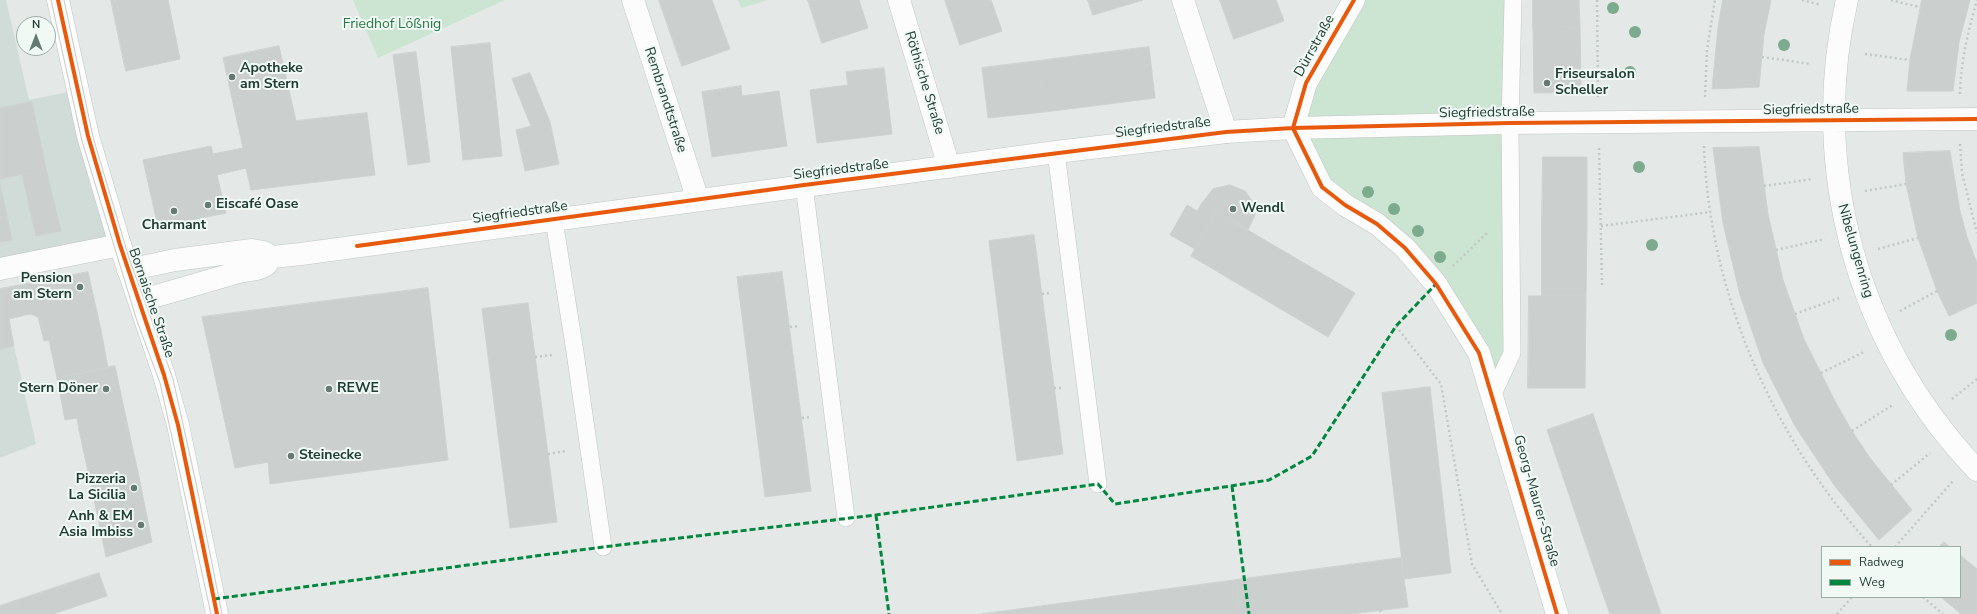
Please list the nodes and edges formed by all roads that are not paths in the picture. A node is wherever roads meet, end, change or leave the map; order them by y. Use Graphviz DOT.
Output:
graph roads {
  1 [pos="58,0"];
  2 [pos="633,0"];
  3 [pos="899,0"];
  4 [pos="1183,0"];
  5 [pos="1354,0"];
  6 [pos="1513,0"];
  7 [pos="1846,0"];
  8 [pos="1977,119"];
  9 [pos="1834,120"];
  10 [pos="1510,123"];
  11 [pos="1293,128"];
  12 [pos="1226,132"];
  13 [pos="1056,152"];
  14 [pos="949,167"];
  15 [pos="804,185"];
  16 [pos="698,200"];
  17 [pos="554,220"];
  18 [pos="120,245"];
  19 [pos="272,256"];
  20 [pos="0,269"];
  21 [pos="128,270"];
  22 [pos="139,301"];
  23 [pos="1493,394"];
  24 [pos="1973,466"];
  25 [pos="1098,484"];
  26 [pos="846,518"];
  27 [pos="603,547"];
  28 [pos="217,614"];
  29 [pos="1557,614"];
  1 -- 18 [label="street, Bornaische Straße"];
  2 -- 16 [label="street, Rembrandtstraße"];
  3 -- 14 [label="street, Röthische Straße"];
  4 -- 12 [label="street"];
  5 -- 11 [label="street, Dürrstraße"];
  6 -- 10 [label="lane"];
  7 -- 9 [label="street, Nibelungenring"];
  8 -- 9 [label="street, Siegfriedstraße"];
  9 -- 10 [label="street, Siegfriedstraße"];
  9 -- 24 [label="street, Nibelungenring"];
  10 -- 11 [label="street, Siegfriedstraße"];
  10 -- 23 [label="lane"];
  11 -- 12 [label="street, Siegfriedstraße"];
  11 -- 23 [label="street, Georg-Maurer-Straße"];
  12 -- 13 [label="street, Siegfriedstraße"];
  13 -- 14 [label="street, Siegfriedstraße"];
  13 -- 25 [label="lane"];
  14 -- 15 [label="street, Siegfriedstraße"];
  15 -- 16 [label="street, Siegfriedstraße"];
  15 -- 26 [label="lane"];
  16 -- 17 [label="street, Siegfriedstraße"];
  17 -- 19 [label="street, Siegfriedstraße"];
  17 -- 27 [label="lane"];
  18 -- 20 [label="street"];
  18 -- 21 [label="street, Bornaische Straße"];
  19 -- 21 [label="street, Siegfriedstraße"];
  19 -- 22 [label="street"];
  21 -- 22 [label="street, Bornaische Straße"];
  22 -- 28 [label="street, Bornaische Straße"];
  23 -- 29 [label="street, Georg-Maurer-Straße"];
}
